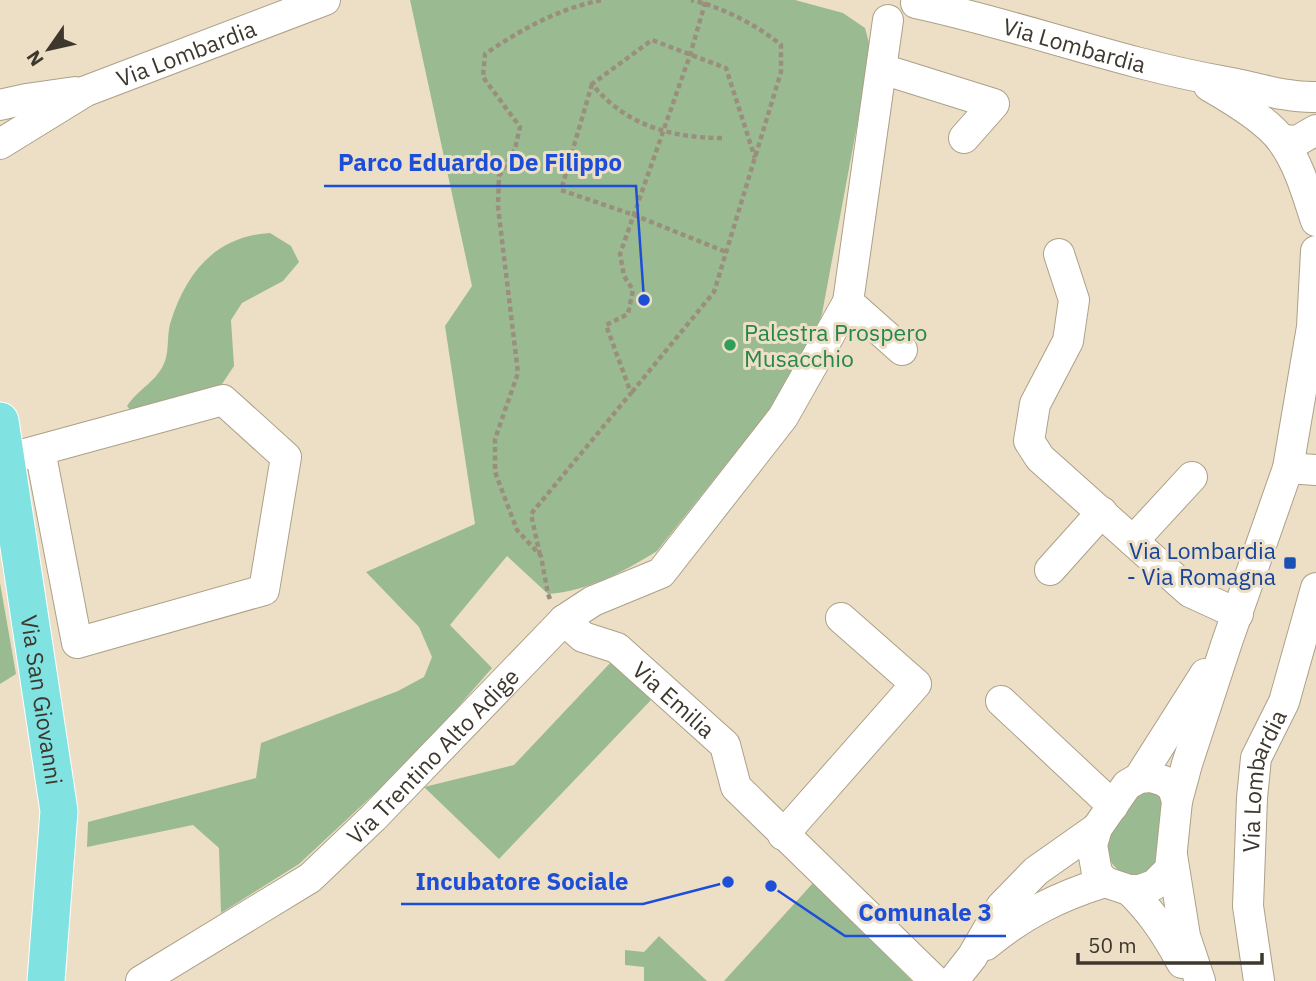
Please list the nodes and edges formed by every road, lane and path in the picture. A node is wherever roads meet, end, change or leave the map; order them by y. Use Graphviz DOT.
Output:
graph roads {
  1 [pos="325,0"];
  2 [pos="603,0"];
  3 [pos="691,0"];
  4 [pos="916,1"];
  5 [pos="706,2"];
  6 [pos="879,10"];
  7 [pos="690,55"];
  8 [pos="881,69"];
  9 [pos="1194,77"];
  10 [pos="592,84"];
  11 [pos="86,91"];
  12 [pos="1316,98"];
  13 [pos="0,105"];
  14 [pos="1316,130"];
  15 [pos="663,132"];
  16 [pos="722,138"];
  17 [pos="964,138"];
  18 [pos="1282,140"];
  19 [pos="0,144"];
  20 [pos="755,158"];
  21 [pos="634,215"];
  22 [pos="1316,220"];
  23 [pos="1316,251"];
  24 [pos="726,252"];
  25 [pos="1059,254"];
  26 [pos="848,302"];
  27 [pos="902,350"];
  28 [pos="631,393"];
  29 [pos="0,421"];
  30 [pos="23,455"];
  31 [pos="1302,469"];
  32 [pos="1192,477"];
  33 [pos="1102,512"];
  34 [pos="1133,541"];
  35 [pos="541,556"];
  36 [pos="1050,570"];
  37 [pos="1316,588"];
  38 [pos="1238,614"];
  39 [pos="841,618"];
  40 [pos="564,620"];
  41 [pos="1227,642"];
  42 [pos="1001,701"];
  43 [pos="1139,778"];
  44 [pos="1177,801"];
  45 [pos="1105,817"];
  46 [pos="783,835"];
  47 [pos="1172,855"];
  48 [pos="1117,886"];
  49 [pos="972,957"];
  50 [pos="46,981"];
  51 [pos="141,981"];
  52 [pos="935,981"];
  53 [pos="953,981"];
  54 [pos="1192,981"];
  55 [pos="1200,981"];
  56 [pos="1259,981"];
  1 -- 11 [label="street, Via Lombardia"];
  2 -- 35 [label="path"];
  3 -- 5 [label="path"];
  4 -- 6 [label="street"];
  4 -- 9 [label="street, Via Lombardia"];
  5 -- 7 [label="path"];
  5 -- 20 [label="path"];
  6 -- 8 [label="street"];
  7 -- 10 [label="path"];
  7 -- 15 [label="path"];
  7 -- 20 [label="path"];
  8 -- 17 [label="street"];
  8 -- 26 [label="street"];
  9 -- 12 [label="street, Via Lombardia"];
  9 -- 18 [label="street, Via Lombardia"];
  10 -- 15 [label="path"];
  10 -- 21 [label="path"];
  11 -- 13 [label="street, Via Lombardia"];
  11 -- 19 [label="street, Via Lombardia"];
  12 -- 18 [label="street"];
  14 -- 18 [label="street"];
  15 -- 16 [label="path"];
  15 -- 21 [label="path"];
  18 -- 22 [label="street, Via Lombardia"];
  20 -- 24 [label="path"];
  21 -- 24 [label="path"];
  21 -- 28 [label="path"];
  23 -- 31 [label="street"];
  24 -- 28 [label="path"];
  25 -- 33 [label="street"];
  26 -- 27 [label="street"];
  26 -- 40 [label="street, Via Trentino Alto Adige"];
  28 -- 35 [label="path"];
  29 -- 30 [label="main road, Via San Giovanni"];
  30 -- 30 [label="street"];
  30 -- 50 [label="main road, Via San Giovanni"];
  31 -- 38 [label="street"];
  32 -- 34 [label="street"];
  33 -- 34 [label="street"];
  33 -- 36 [label="street"];
  34 -- 38 [label="street"];
  35 -- 40 [label="path"];
  37 -- 56 [label="street, Via Lombardia"];
  38 -- 41 [label="street"];
  39 -- 46 [label="street"];
  40 -- 46 [label="street, Via Emilia"];
  40 -- 51 [label="street, Via Trentino Alto Adige"];
  41 -- 43 [label="street"];
  41 -- 44 [label="street"];
  42 -- 45 [label="street"];
  43 -- 44 [label="street"];
  43 -- 45 [label="street"];
  44 -- 47 [label="street"];
  45 -- 48 [label="street"];
  45 -- 49 [label="street"];
  46 -- 52 [label="street, Via Emilia"];
  47 -- 48 [label="street"];
  47 -- 55 [label="street"];
  48 -- 49 [label="street"];
  48 -- 54 [label="street"];
  49 -- 53 [label="street"];
}
